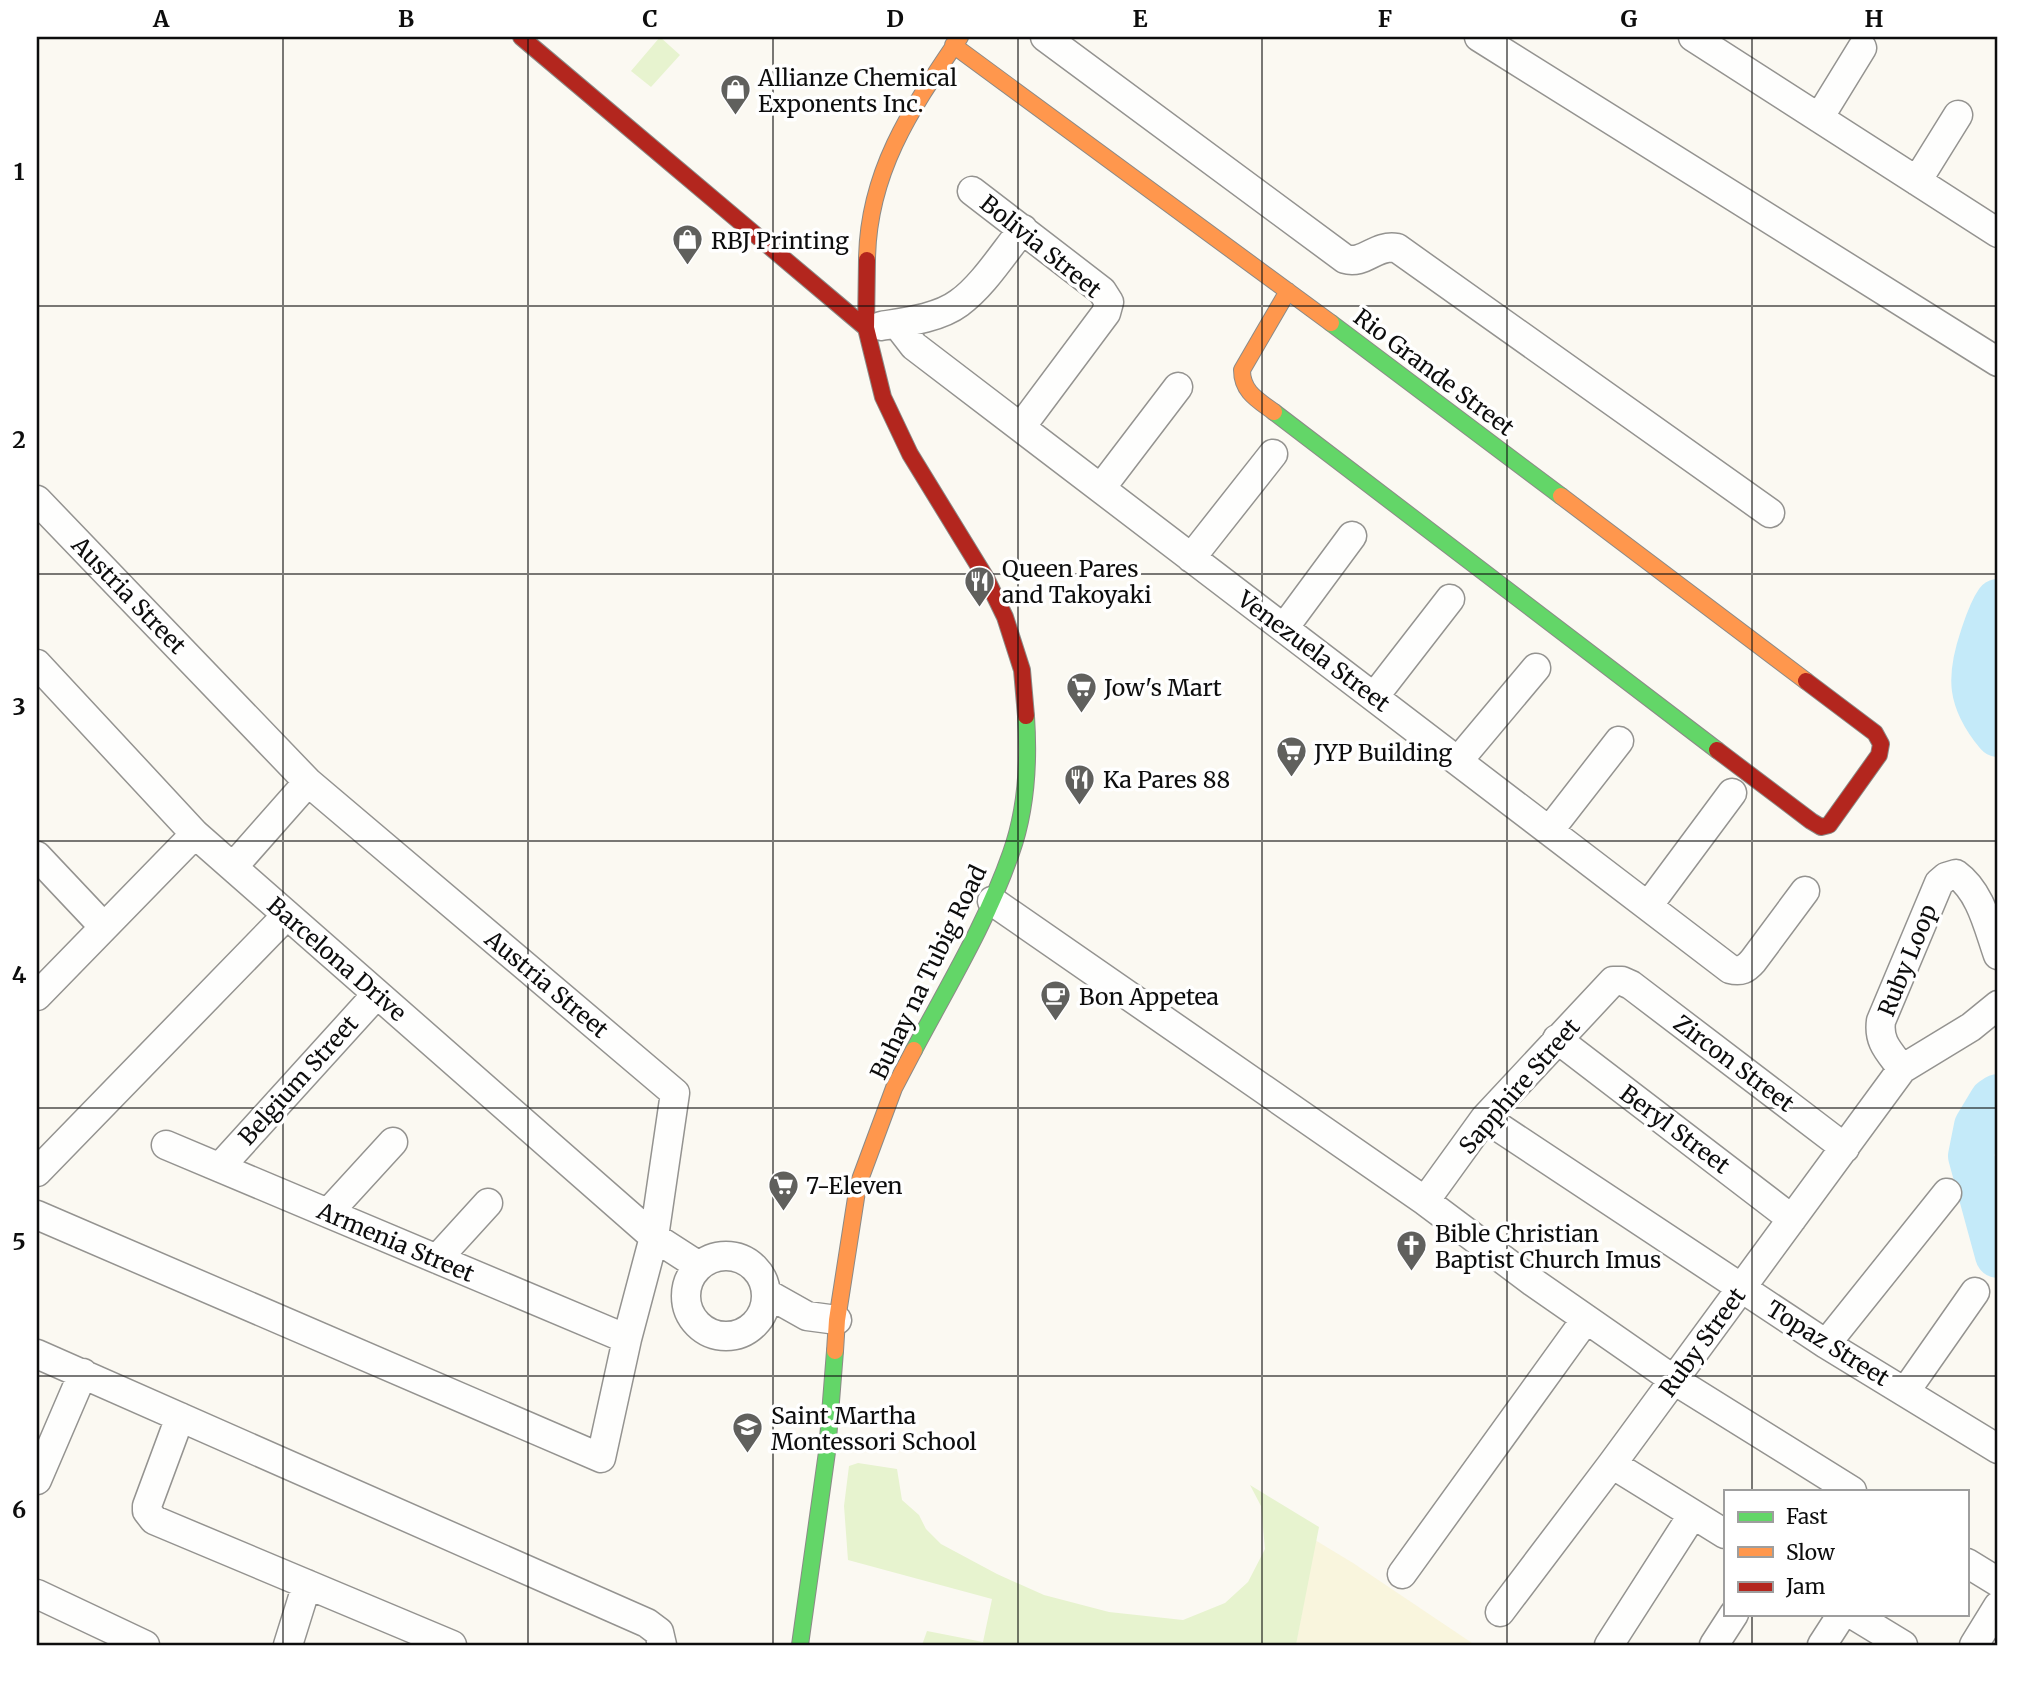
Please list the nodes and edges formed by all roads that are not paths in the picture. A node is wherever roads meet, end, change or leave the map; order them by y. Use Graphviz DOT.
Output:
graph roads {
  1 [pos="521,37"];
  2 [pos="1045,37"];
  3 [pos="1479,37"];
  4 [pos="1693,37"];
  5 [pos="956,41"];
  6 [pos="1731,47"];
  7 [pos="1863,48"];
  8 [pos="1958,114"];
  9 [pos="1819,118"];
  10 [pos="1917,181"];
  11 [pos="972,191"];
  12 [pos="1023,229"];
  13 [pos="1998,233"];
  14 [pos="1288,291"];
  15 [pos="897,324"];
  16 [pos="866,328"];
  17 [pos="1998,362"];
  18 [pos="1178,387"];
  19 [pos="1020,427"];
  20 [pos="1273,454"];
  21 [pos="1101,488"];
  22 [pos="37,500"];
  23 [pos="1770,513"];
  24 [pos="1352,536"];
  25 [pos="1191,558"];
  26 [pos="1450,599"];
  27 [pos="1284,628"];
  28 [pos="37,664"];
  29 [pos="1536,668"];
  30 [pos="1374,697"];
  31 [pos="1619,741"];
  32 [pos="1458,761"];
  33 [pos="308,782"];
  34 [pos="1732,793"];
  35 [pos="1549,831"];
  36 [pos="195,834"];
  37 [pos="37,856"];
  38 [pos="233,867"];
  39 [pos="1805,891"];
  40 [pos="992,901"];
  41 [pos="1648,906"];
  42 [pos="287,915"];
  43 [pos="104,927"];
  44 [pos="1998,955"];
  45 [pos="1622,981"];
  46 [pos="377,994"];
  47 [pos="37,996"];
  48 [pos="1998,1005"];
  49 [pos="1557,1039"];
  50 [pos="1902,1069"];
  51 [pos="1485,1118"];
  52 [pos="393,1142"];
  53 [pos="166,1144"];
  54 [pos="1845,1148"];
  55 [pos="220,1167"];
  56 [pos="37,1172"];
  57 [pos="1947,1193"];
  58 [pos="1424,1201"];
  59 [pos="488,1203"];
  60 [pos="328,1213"];
  61 [pos="37,1215"];
  62 [pos="1792,1219"];
  63 [pos="654,1237"];
  64 [pos="437,1259"];
  65 [pos="699,1266"];
  66 [pos="1742,1288"];
  67 [pos="1975,1292"];
  68 [pos="766,1293"];
  69 [pos="1586,1319"];
  70 [pos="837,1320"];
  71 [pos="627,1339"];
  72 [pos="1826,1344"];
  73 [pos="37,1354"];
  74 [pos="83,1373"];
  75 [pos="1674,1380"];
  76 [pos="1905,1392"];
  77 [pos="180,1417"];
  78 [pos="1998,1448"];
  79 [pos="1612,1464"];
  80 [pos="38,1475"];
  81 [pos="1850,1490"];
  82 [pos="1693,1514"];
  83 [pos="1724,1533"];
  84 [pos="1968,1564"];
  85 [pos="1402,1574"];
  86 [pos="1998,1582"];
  87 [pos="307,1584"];
  88 [pos="37,1594"];
  89 [pos="1998,1606"];
  90 [pos="1500,1612"];
  91 [pos="1733,1616"];
  92 [pos="1841,1616"];
  93 [pos="1855,1616"];
  94 [pos="145,1645"];
  95 [pos="288,1645"];
  96 [pos="452,1645"];
  97 [pos="662,1645"];
  98 [pos="800,1645"];
  99 [pos="1609,1645"];
  100 [pos="1714,1645"];
  101 [pos="1822,1645"];
  102 [pos="1903,1645"];
  103 [pos="1974,1645"];
  1 -- 16 [label="street"];
  2 -- 23 [label="street"];
  3 -- 17 [label="street"];
  4 -- 6 [label="street"];
  5 -- 14 [label="street, Rio Grande Street"];
  5 -- 16 [label="street, Buhay na Tubig Road"];
  6 -- 9 [label="street"];
  7 -- 9 [label="street"];
  8 -- 10 [label="street"];
  9 -- 10 [label="street"];
  10 -- 13 [label="street"];
  11 -- 12 [label="street, Bolivia Street"];
  12 -- 15 [label="street"];
  12 -- 19 [label="street, Bolivia Street"];
  14 -- 14 [label="street, Rio Grande Street"];
  15 -- 16 [label="street"];
  15 -- 19 [label="street, Venezuela Street"];
  16 -- 40 [label="street, Buhay na Tubig Road"];
  18 -- 21 [label="street"];
  19 -- 21 [label="street, Venezuela Street"];
  20 -- 25 [label="street"];
  21 -- 25 [label="street, Venezuela Street"];
  22 -- 33 [label="street, Austria Street"];
  24 -- 27 [label="street"];
  25 -- 27 [label="street, Venezuela Street"];
  26 -- 30 [label="street"];
  27 -- 30 [label="street, Venezuela Street"];
  28 -- 36 [label="street, Barcelona Drive"];
  29 -- 32 [label="street"];
  30 -- 32 [label="street, Venezuela Street"];
  31 -- 35 [label="street"];
  32 -- 35 [label="street, Venezuela Street"];
  33 -- 38 [label="street"];
  33 -- 63 [label="street, Austria Street"];
  34 -- 41 [label="street"];
  35 -- 41 [label="street, Venezuela Street"];
  36 -- 38 [label="street, Barcelona Drive"];
  36 -- 43 [label="street"];
  37 -- 43 [label="street"];
  38 -- 42 [label="street, Barcelona Drive"];
  39 -- 41 [label="street, Venezuela Street"];
  40 -- 58 [label="street"];
  40 -- 70 [label="street, Buhay na Tubig Road"];
  42 -- 46 [label="street, Barcelona Drive"];
  42 -- 56 [label="street"];
  43 -- 47 [label="street"];
  44 -- 50 [label="street, Ruby Loop"];
  45 -- 49 [label="street, Sapphire Street"];
  45 -- 54 [label="street, Zircon Street"];
  46 -- 55 [label="street, Belgium Street"];
  46 -- 63 [label="street, Barcelona Drive"];
  48 -- 50 [label="street"];
  49 -- 51 [label="street, Sapphire Street"];
  49 -- 62 [label="street, Beryl Street"];
  50 -- 54 [label="street, Ruby Street"];
  51 -- 58 [label="street, Sapphire Street"];
  51 -- 66 [label="street, Topaz Street"];
  52 -- 60 [label="street"];
  53 -- 55 [label="street, Armenia Street"];
  54 -- 62 [label="street, Ruby Street"];
  55 -- 60 [label="street, Armenia Street"];
  57 -- 72 [label="street"];
  58 -- 69 [label="street"];
  59 -- 64 [label="street"];
  60 -- 64 [label="street, Armenia Street"];
  61 -- 71 [label="street"];
  62 -- 66 [label="street, Ruby Street"];
  63 -- 65 [label="street, Barcelona Drive"];
  63 -- 71 [label="street"];
  64 -- 71 [label="street, Armenia Street"];
  65 -- 68 [label="street"];
  65 -- 68 [label="street"];
  66 -- 72 [label="street, Topaz Street"];
  66 -- 75 [label="street, Ruby Street"];
  67 -- 76 [label="street"];
  68 -- 70 [label="street"];
  69 -- 75 [label="street"];
  69 -- 85 [label="street"];
  70 -- 98 [label="street, Buhay na Tubig Road"];
  72 -- 76 [label="street, Topaz Street"];
  73 -- 74 [label="street"];
  74 -- 77 [label="street"];
  74 -- 80 [label="street"];
  75 -- 79 [label="street, Ruby Street"];
  75 -- 81 [label="street"];
  76 -- 78 [label="street, Topaz Street"];
  77 -- 87 [label="street"];
  77 -- 97 [label="street"];
  79 -- 82 [label="street"];
  79 -- 90 [label="street, Ruby Street"];
  82 -- 83 [label="street"];
  82 -- 99 [label="street"];
  84 -- 86 [label="street"];
  87 -- 95 [label="street"];
  87 -- 96 [label="street"];
  88 -- 94 [label="street"];
  89 -- 103 [label="street"];
  91 -- 100 [label="street"];
  92 -- 101 [label="street"];
  93 -- 102 [label="street"];
}
